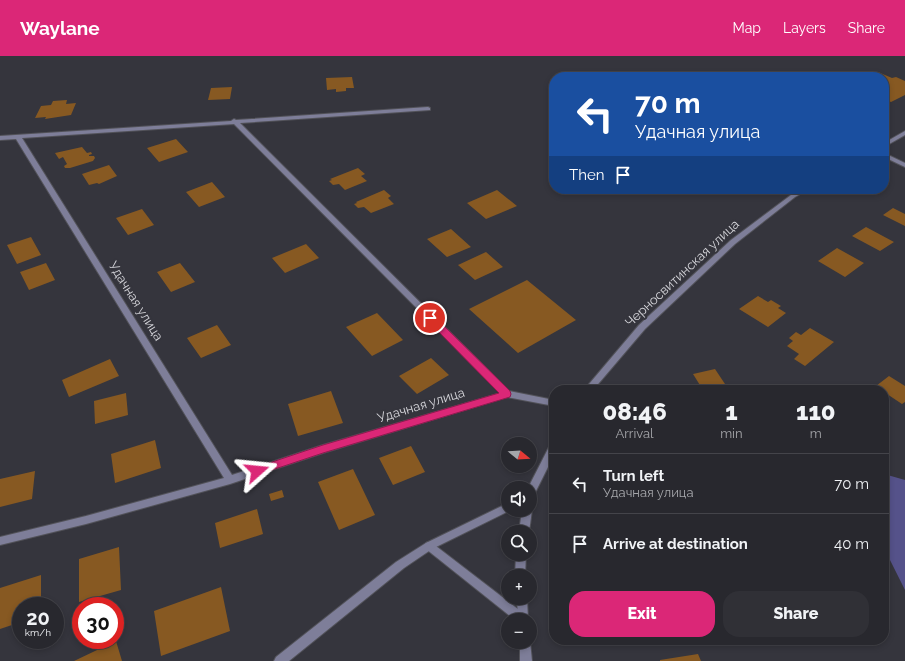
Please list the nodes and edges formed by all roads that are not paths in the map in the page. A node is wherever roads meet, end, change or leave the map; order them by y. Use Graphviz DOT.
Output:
graph roads {
  1 [pos="428,109"];
  2 [pos="234,121"];
  3 [pos="905,133"];
  4 [pos="18,137"];
  5 [pos="0,138"];
  6 [pos="889,143"];
  7 [pos="889,157"];
  8 [pos="905,165"];
  9 [pos="797,194"];
  10 [pos="592,385"];
  11 [pos="507,394"];
  12 [pos="549,402"];
  13 [pos="549,456"];
  14 [pos="230,480"];
  15 [pos="536,481"];
  16 [pos="501,510"];
  17 [pos="0,540"];
  18 [pos="429,546"];
  19 [pos="514,613"];
  20 [pos="525,649"];
  21 [pos="280,661"];
  22 [pos="526,661"];
  1 -- 2 [label="street"];
  2 -- 4 [label="street"];
  2 -- 11 [label="street"];
  3 -- 6 [label="street"];
  4 -- 5 [label="street"];
  4 -- 14 [label="street, Удачная улица"];
  7 -- 8 [label="street"];
  9 -- 10 [label="street, Черносвитинская улица"];
  11 -- 12 [label="street, Удачная улица"];
  11 -- 14 [label="street, Удачная улица"];
  13 -- 15 [label="street"];
  14 -- 17 [label="street, Удачная улица"];
  16 -- 18 [label="street"];
  18 -- 19 [label="street"];
  18 -- 21 [label="street"];
  20 -- 22 [label="street"];
}
